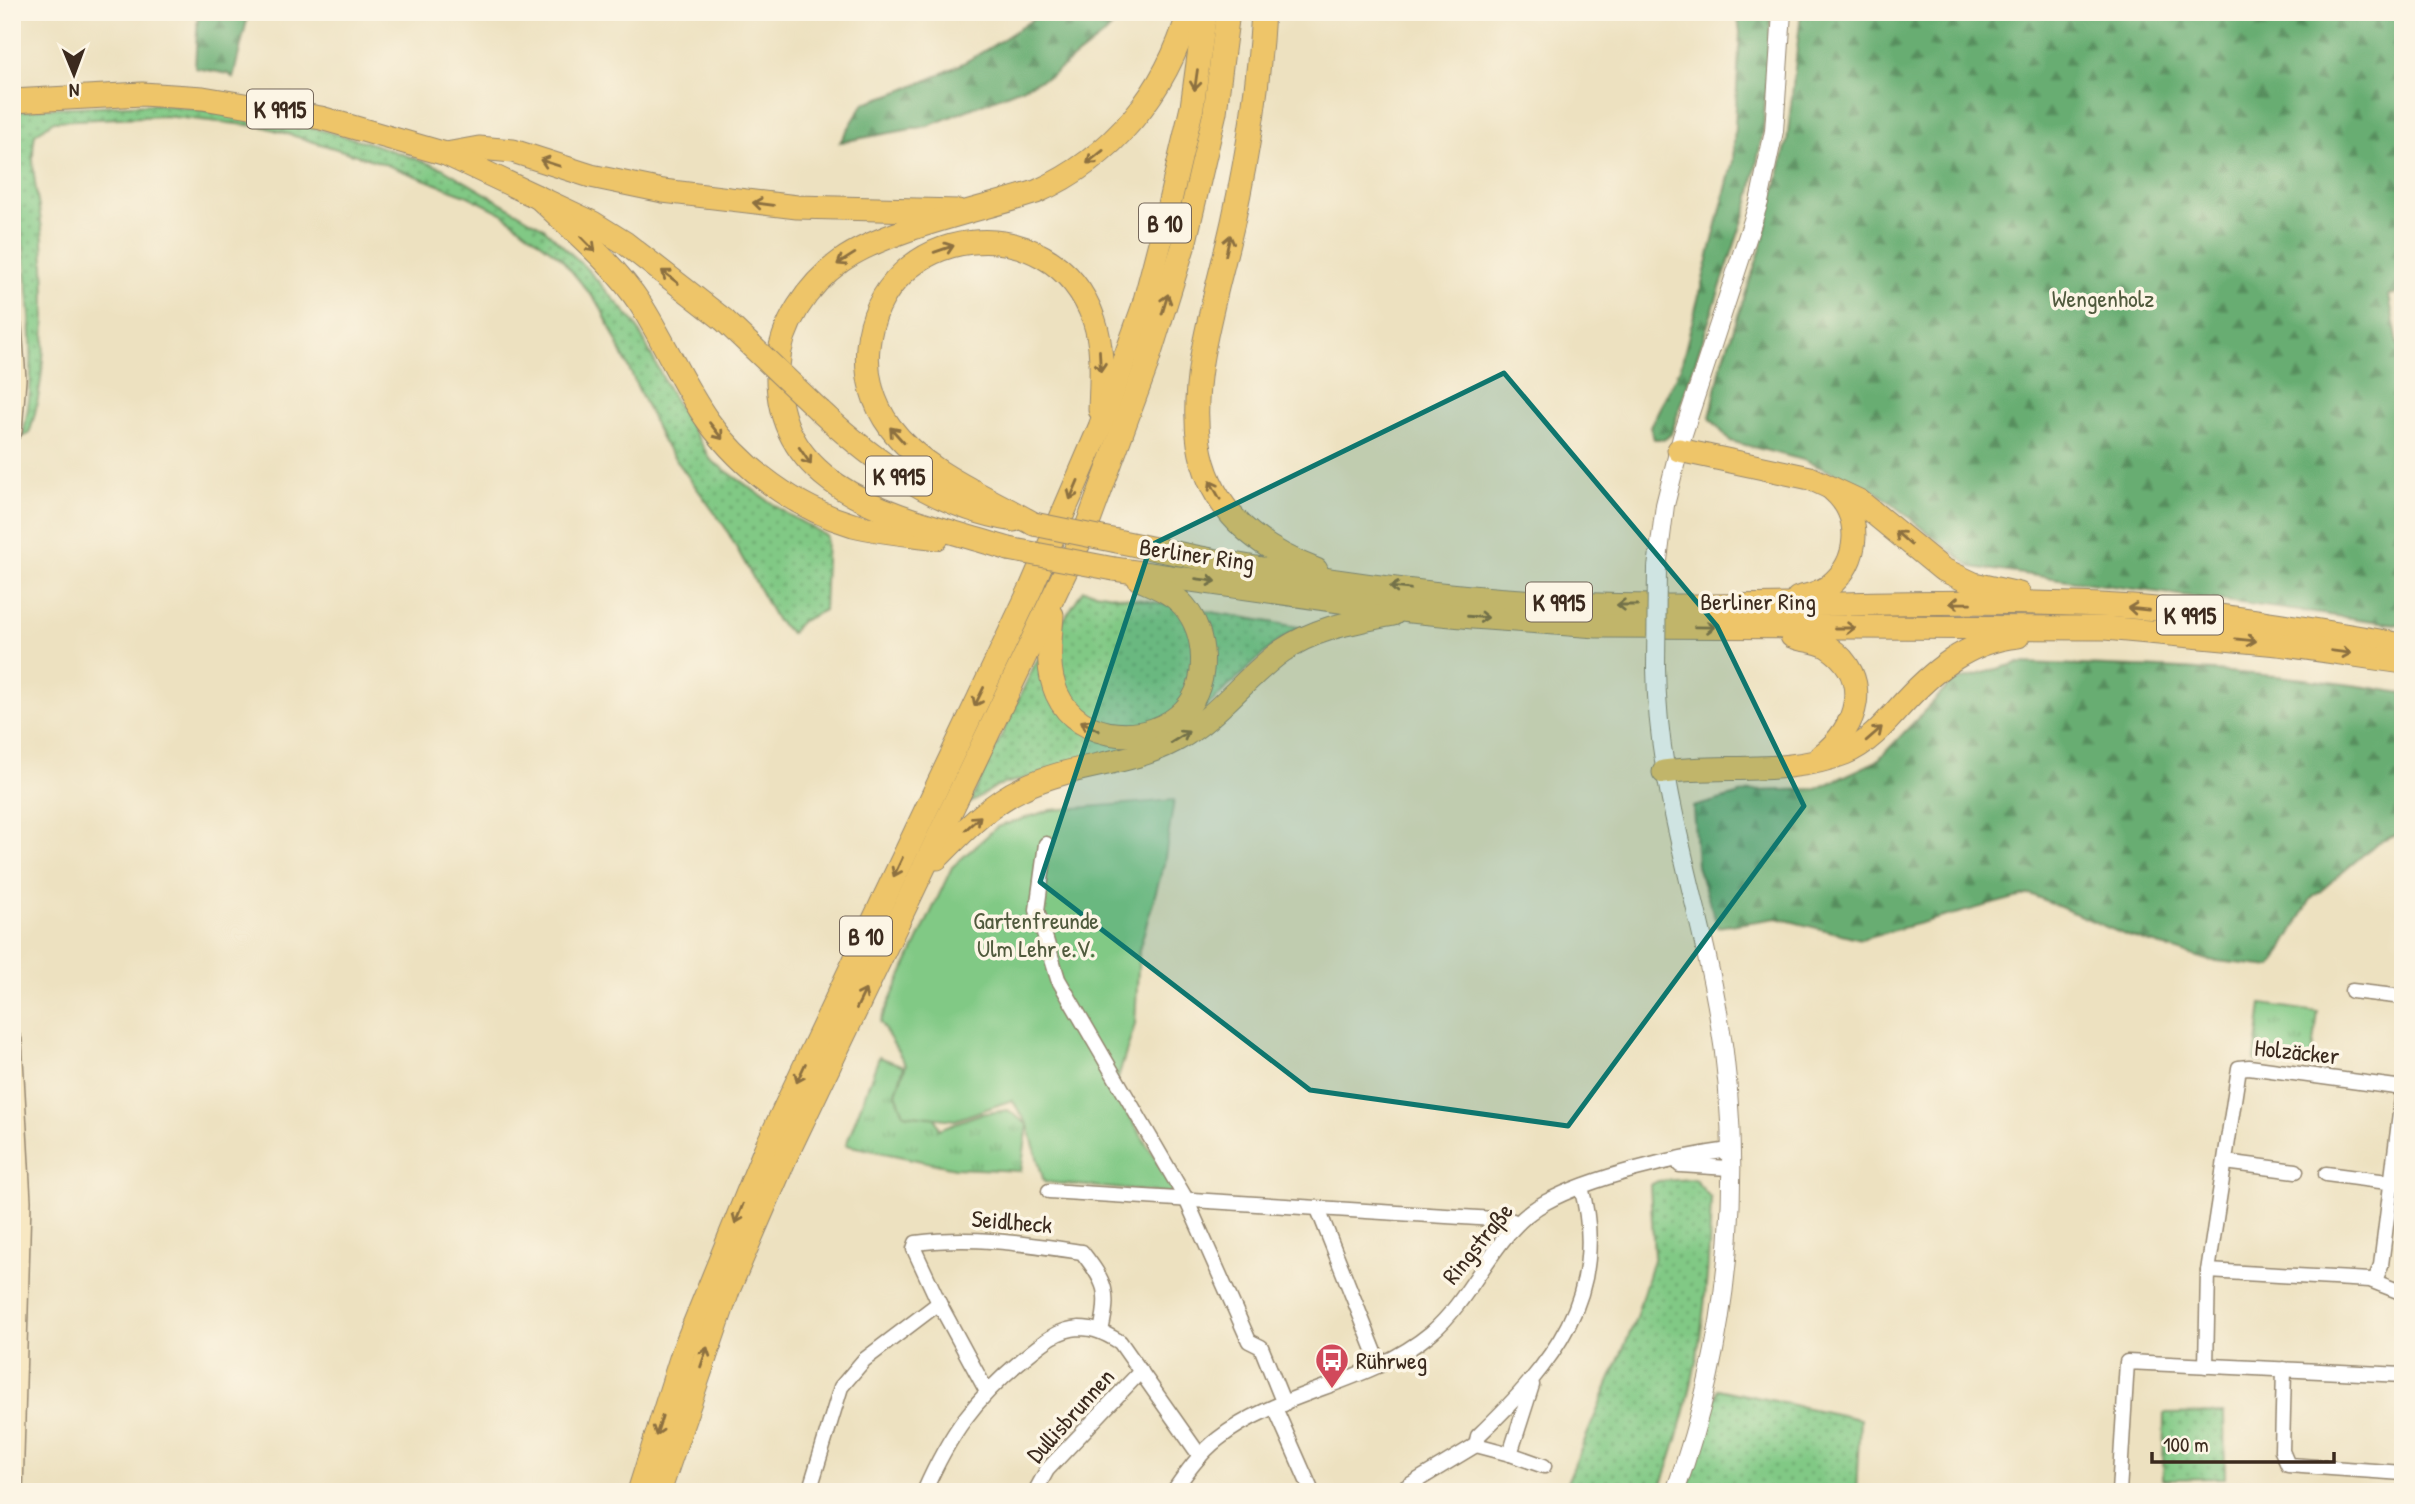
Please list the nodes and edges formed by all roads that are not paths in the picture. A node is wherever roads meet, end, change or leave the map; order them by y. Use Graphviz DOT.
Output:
graph roads {
  1 [pos="1189,12"];
  2 [pos="1205,12"];
  3 [pos="1228,12"];
  4 [pos="1263,12"];
  5 [pos="1782,12"];
  6 [pos="12,101"];
  7 [pos="446,154"];
  8 [pos="538,197"];
  9 [pos="978,211"];
  10 [pos="12,327"];
  11 [pos="14,383"];
  12 [pos="1100,427"];
  13 [pos="12,431"];
  14 [pos="1679,450"];
  15 [pos="1828,486"];
  16 [pos="993,509"];
  17 [pos="1009,549"];
  18 [pos="1114,569"];
  19 [pos="1349,583"];
  20 [pos="1054,598"];
  21 [pos="1410,611"];
  22 [pos="1773,617"];
  23 [pos="2103,617"];
  24 [pos="2403,645"];
  25 [pos="2403,662"];
  26 [pos="1813,762"];
  27 [pos="1664,772"];
  28 [pos="1046,844"];
  29 [pos="924,871"];
  30 [pos="2352,991"];
  31 [pos="2403,997"];
  32 [pos="12,1041"];
  33 [pos="2403,1089"];
  34 [pos="1729,1159"];
  35 [pos="2225,1162"];
  36 [pos="2297,1171"];
  37 [pos="2326,1174"];
  38 [pos="2396,1183"];
  39 [pos="1581,1187"];
  40 [pos="1049,1191"];
  41 [pos="1186,1199"];
  42 [pos="1318,1209"];
  43 [pos="1518,1223"];
  44 [pos="2208,1270"];
  45 [pos="2375,1280"];
  46 [pos="2403,1293"];
  47 [pos="939,1303"];
  48 [pos="1101,1331"];
  49 [pos="1380,1365"];
  50 [pos="2206,1366"];
  51 [pos="2284,1370"];
  52 [pos="1140,1371"];
  53 [pos="2403,1375"];
  54 [pos="1533,1381"];
  55 [pos="986,1390"];
  56 [pos="1280,1406"];
  57 [pos="1476,1445"];
  58 [pos="1510,1454"];
  59 [pos="1200,1456"];
  60 [pos="1544,1465"];
  61 [pos="2403,1473"];
  62 [pos="13,1492"];
  63 [pos="639,1492"];
  64 [pos="659,1492"];
  65 [pos="809,1492"];
  66 [pos="924,1492"];
  67 [pos="1035,1492"];
  68 [pos="1173,1492"];
  69 [pos="1312,1492"];
  70 [pos="1398,1492"];
  71 [pos="1675,1492"];
  72 [pos="2119,1492"];
  1 -- 9 [label="main road, one-way"];
  2 -- 12 [label="main road, B 10, one-way"];
  20 -- 3 [label="main road, B 10, one-way"];
  19 -- 4 [label="main road, one-way"];
  5 -- 14 [label="street"];
  6 -- 7 [label="main road, K 9915"];
  7 -- 8 [label="main road, K 9915"];
  9 -- 7 [label="main road, one-way"];
  16 -- 8 [label="main road, K 9915, one-way, bridge"];
  8 -- 17 [label="main road, K 9915, one-way"];
  9 -- 17 [label="main road, one-way"];
  10 -- 11 [label="main road"];
  11 -- 13 [label="main road"];
  16 -- 12 [label="main road, one-way"];
  12 -- 63 [label="main road, B 10, one-way"];
  14 -- 15 [label="main road"];
  14 -- 27 [label="street, bridge"];
  15 -- 22 [label="main road"];
  23 -- 15 [label="main road, one-way"];
  16 -- 19 [label="main road, Berliner Ring / K 9915, bridge"];
  17 -- 18 [label="main road, K 9915, bridge"];
  18 -- 20 [label="main road, one-way"];
  18 -- 21 [label="main road, Berliner Ring / K 9915, one-way"];
  22 -- 19 [label="main road, Berliner Ring / K 9915, one-way"];
  20 -- 29 [label="main road, B 10"];
  21 -- 22 [label="main road, Berliner Ring / K 9915, one-way"];
  29 -- 21 [label="main road, one-way"];
  22 -- 23 [label="main road, Berliner Ring / K 9915"];
  22 -- 26 [label="main road"];
  24 -- 23 [label="main road, Berliner Ring / K 9915, one-way"];
  23 -- 25 [label="main road, Berliner Ring / K 9915, one-way"];
  26 -- 23 [label="main road, one-way"];
  26 -- 27 [label="main road"];
  27 -- 34 [label="street"];
  28 -- 41 [label="street"];
  64 -- 29 [label="main road, B 10, one-way"];
  30 -- 31 [label="street"];
  32 -- 62 [label="main road"];
  33 -- 35 [label="street, Holzäcker"];
  33 -- 38 [label="street, Holzäcker"];
  34 -- 39 [label="street, Ringstraße"];
  34 -- 71 [label="street"];
  35 -- 36 [label="street"];
  35 -- 44 [label="street, Holzäcker"];
  37 -- 38 [label="street"];
  38 -- 45 [label="street, Holzäcker"];
  39 -- 43 [label="street, Ringstraße"];
  39 -- 54 [label="street"];
  40 -- 41 [label="street"];
  41 -- 42 [label="street"];
  41 -- 56 [label="street"];
  42 -- 43 [label="street"];
  42 -- 49 [label="street"];
  43 -- 49 [label="street, Ringstraße"];
  44 -- 45 [label="street"];
  44 -- 50 [label="street, Holzäcker"];
  45 -- 46 [label="street"];
  47 -- 48 [label="street, Seidlheck"];
  47 -- 55 [label="street, Seidlheck"];
  47 -- 65 [label="street"];
  48 -- 52 [label="street, Dullisbrunnen"];
  48 -- 55 [label="street, Dullisbrunnen"];
  49 -- 56 [label="street, Ringstraße"];
  50 -- 51 [label="street"];
  50 -- 72 [label="street"];
  51 -- 53 [label="street"];
  51 -- 61 [label="street"];
  52 -- 59 [label="street, Dullisbrunnen"];
  52 -- 67 [label="street, Dullisbrunnen"];
  54 -- 57 [label="street"];
  54 -- 58 [label="street"];
  55 -- 66 [label="street, Dullisbrunnen"];
  56 -- 59 [label="street, Ringstraße"];
  56 -- 69 [label="street"];
  57 -- 58 [label="street"];
  57 -- 70 [label="street"];
  58 -- 60 [label="street"];
  59 -- 68 [label="street, Ringstraße"];
}
